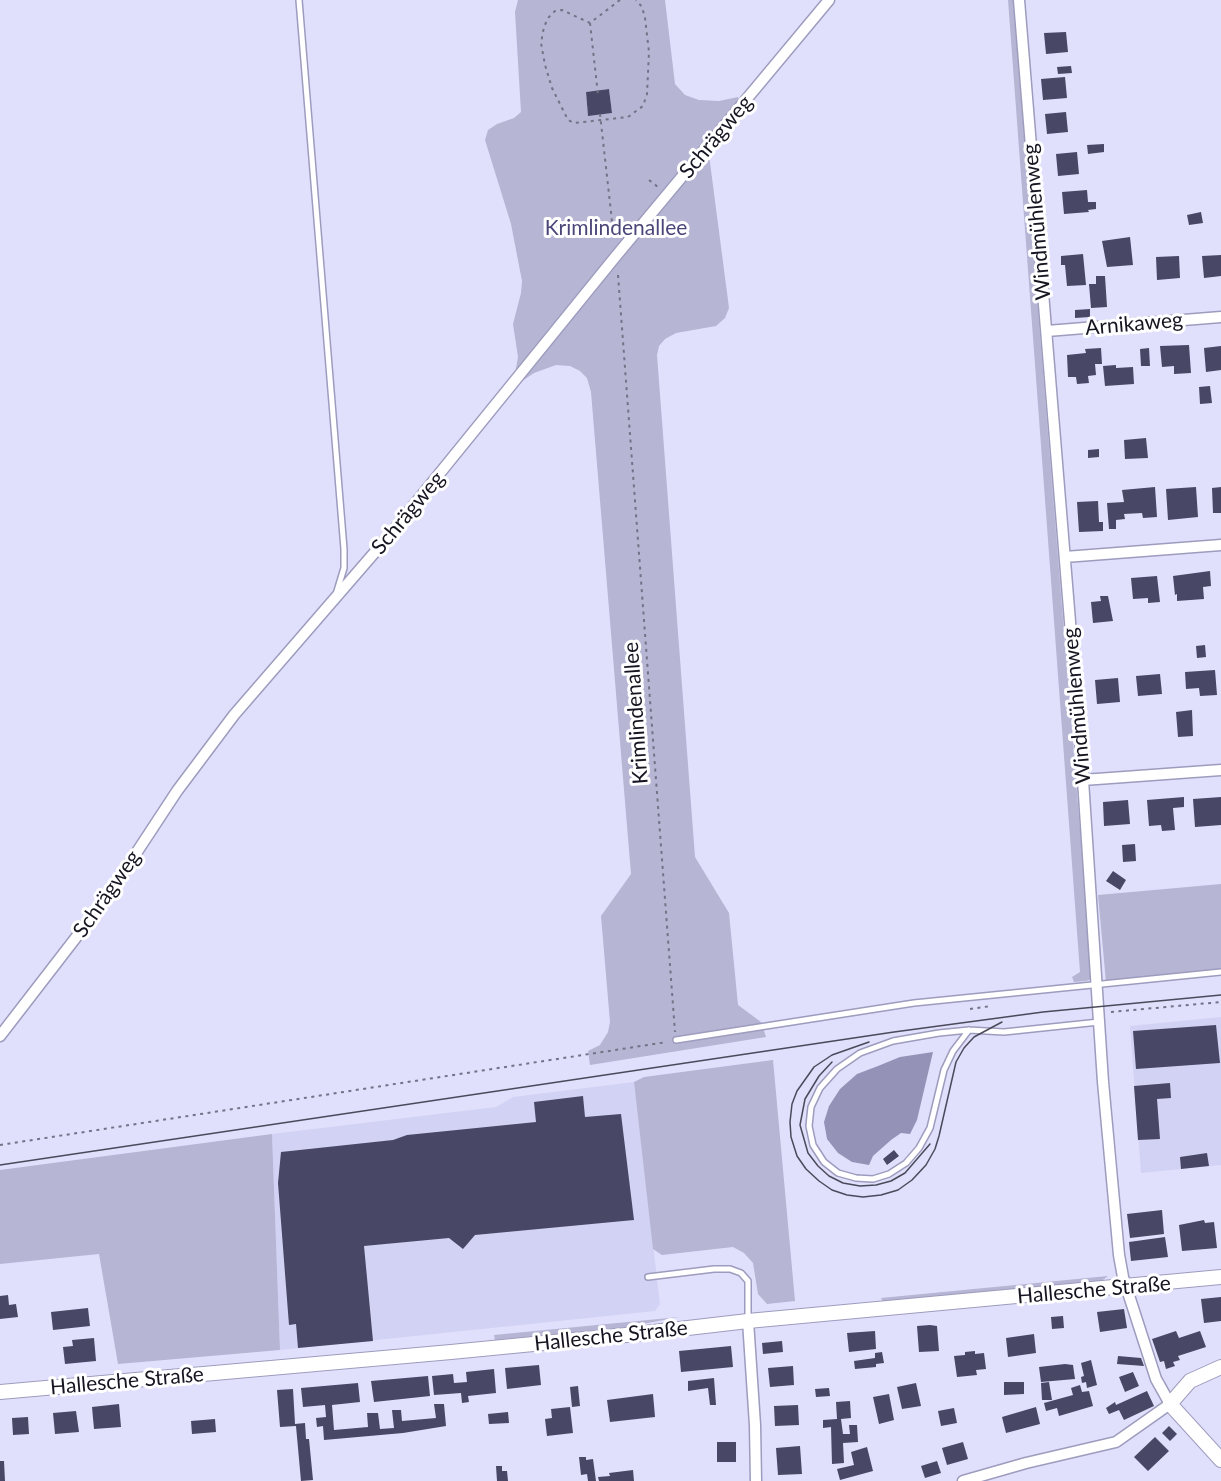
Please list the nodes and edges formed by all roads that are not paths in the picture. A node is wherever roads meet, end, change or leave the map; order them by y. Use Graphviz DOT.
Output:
graph roads {
  1 [pos="299,0"];
  2 [pos="830,0"];
  3 [pos="1019,0"];
  4 [pos="1221,317"];
  5 [pos="1047,331"];
  6 [pos="1221,545"];
  7 [pos="1065,557"];
  8 [pos="335,598"];
  9 [pos="1221,770"];
  10 [pos="1083,780"];
  11 [pos="1221,972"];
  12 [pos="1098,986"];
  13 [pos="1099,1018"];
  14 [pos="969,1030"];
  15 [pos="0,1036"];
  16 [pos="676,1041"];
  17 [pos="648,1277"];
  18 [pos="1221,1277"];
  19 [pos="1127,1287"];
  20 [pos="748,1321"];
  21 [pos="1221,1367"];
  22 [pos="0,1392"];
  23 [pos="1170,1404"];
  24 [pos="1221,1460"];
  25 [pos="756,1481"];
  26 [pos="963,1481"];
  1 -- 8 [label="lane"];
  2 -- 8 [label="street, Schrägweg"];
  3 -- 5 [label="street, Windmühlenweg"];
  4 -- 5 [label="street, Arnikaweg"];
  5 -- 7 [label="street, Windmühlenweg"];
  6 -- 7 [label="street"];
  7 -- 10 [label="street, Windmühlenweg"];
  8 -- 15 [label="street, Schrägweg"];
  9 -- 10 [label="street"];
  10 -- 12 [label="street, Windmühlenweg"];
  11 -- 12 [label="lane"];
  12 -- 13 [label="street, Windmühlenweg"];
  12 -- 16 [label="lane"];
  13 -- 14 [label="lane"];
  13 -- 19 [label="street, Windmühlenweg"];
  14 -- 14 [label="lane"];
  17 -- 20 [label="lane"];
  18 -- 19 [label="street, Hallesche Straße"];
  19 -- 20 [label="street, Hallesche Straße"];
  19 -- 23 [label="street, Windmühlenweg"];
  20 -- 22 [label="street, Hallesche Straße"];
  20 -- 25 [label="street"];
  21 -- 23 [label="street"];
  23 -- 24 [label="street"];
  23 -- 26 [label="street"];
}
